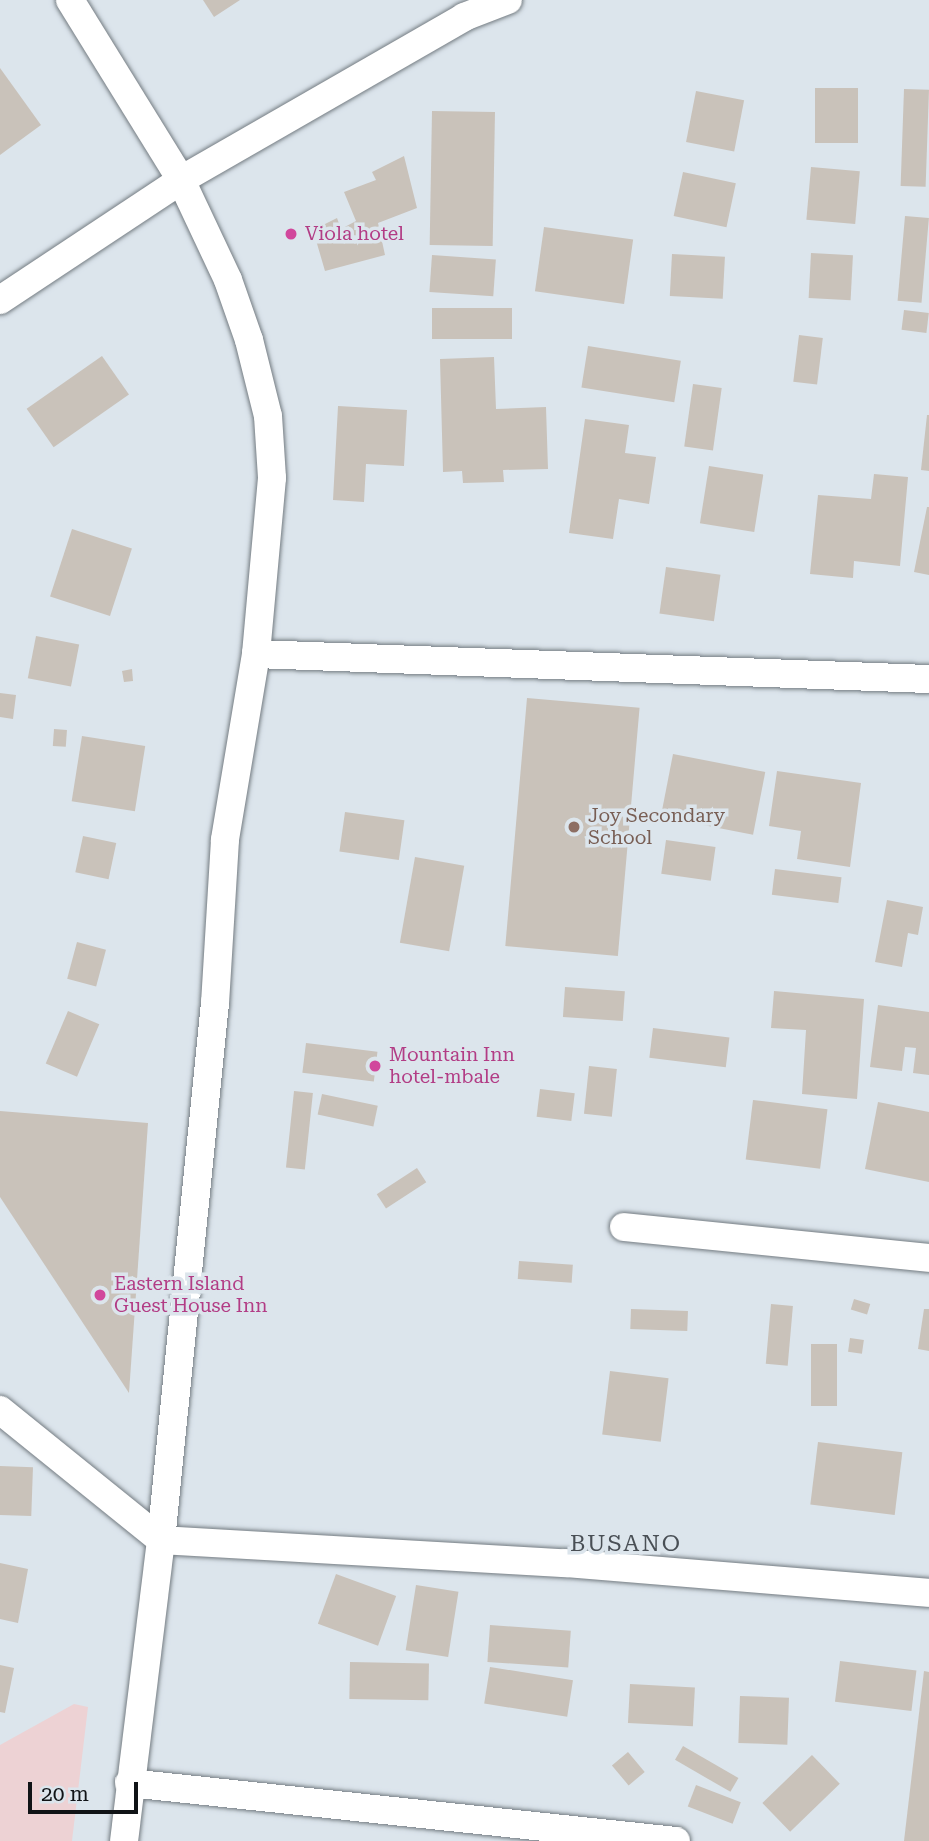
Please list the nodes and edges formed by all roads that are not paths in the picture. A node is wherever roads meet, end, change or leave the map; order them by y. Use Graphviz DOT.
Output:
graph roads {
  1 [pos="70,0"];
  2 [pos="508,0"];
  3 [pos="181,180"];
  4 [pos="0,300"];
  5 [pos="256,654"];
  6 [pos="929,679"];
  7 [pos="624,1227"];
  8 [pos="929,1258"];
  9 [pos="0,1410"];
  10 [pos="161,1540"];
  11 [pos="929,1593"];
  12 [pos="129,1783"];
  13 [pos="124,1841"];
  14 [pos="676,1841"];
  1 -- 3 [label="street"];
  2 -- 3 [label="street"];
  3 -- 4 [label="street"];
  3 -- 5 [label="street"];
  5 -- 6 [label="street"];
  5 -- 10 [label="street"];
  7 -- 8 [label="street"];
  9 -- 10 [label="street"];
  10 -- 11 [label="street"];
  10 -- 12 [label="street"];
  12 -- 13 [label="street"];
  12 -- 14 [label="street"];
}
